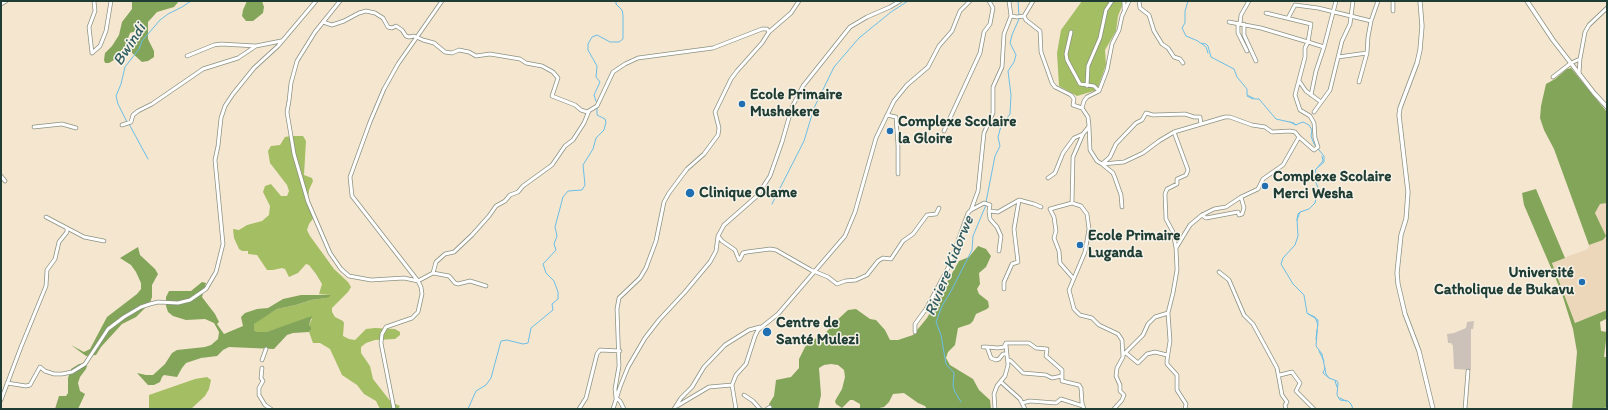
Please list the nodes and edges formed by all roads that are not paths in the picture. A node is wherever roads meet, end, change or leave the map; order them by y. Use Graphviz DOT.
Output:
graph roads {
  1 [pos="6,1"];
  2 [pos="94,1"];
  3 [pos="111,1"];
  4 [pos="316,1"];
  5 [pos="340,1"];
  6 [pos="442,1"];
  7 [pos="799,1"];
  8 [pos="900,1"];
  9 [pos="970,1"];
  10 [pos="989,1"];
  11 [pos="1009,1"];
  12 [pos="1033,1"];
  13 [pos="1112,1"];
  14 [pos="1124,1"];
  15 [pos="1129,1"];
  16 [pos="1139,1"];
  17 [pos="1249,1"];
  18 [pos="1336,1"];
  19 [pos="1353,1"];
  20 [pos="1378,1"];
  21 [pos="1392,1"];
  22 [pos="1420,1"];
  23 [pos="1527,1"];
  24 [pos="1,4"];
  25 [pos="1607,8"];
  26 [pos="1124,10"];
  27 [pos="1393,11"];
  28 [pos="1332,12"];
  29 [pos="1266,13"];
  30 [pos="1011,16"];
  31 [pos="1023,16"];
  32 [pos="1351,16"];
  33 [pos="1288,18"];
  34 [pos="1371,21"];
  35 [pos="323,22"];
  36 [pos="1229,22"];
  37 [pos="1241,24"];
  38 [pos="769,32"];
  39 [pos="1071,32"];
  40 [pos="417,38"];
  41 [pos="282,40"];
  42 [pos="1308,42"];
  43 [pos="256,46"];
  44 [pos="1324,47"];
  45 [pos="1247,51"];
  46 [pos="1367,53"];
  47 [pos="187,56"];
  48 [pos="1338,57"];
  49 [pos="1580,59"];
  50 [pos="1256,61"];
  51 [pos="1571,63"];
  52 [pos="1183,64"];
  53 [pos="1579,74"];
  54 [pos="1553,77"];
  55 [pos="1299,81"];
  56 [pos="1359,82"];
  57 [pos="1087,86"];
  58 [pos="1099,91"];
  59 [pos="1311,95"];
  60 [pos="1321,102"];
  61 [pos="1607,107"];
  62 [pos="1082,108"];
  63 [pos="589,111"];
  64 [pos="1314,112"];
  65 [pos="886,115"];
  66 [pos="1201,124"];
  67 [pos="122,125"];
  68 [pos="1089,126"];
  69 [pos="34,127"];
  70 [pos="76,128"];
  71 [pos="944,131"];
  72 [pos="1174,132"];
  73 [pos="1083,134"];
  74 [pos="1299,137"];
  75 [pos="1102,164"];
  76 [pos="898,174"];
  77 [pos="1,176"];
  78 [pos="1048,178"];
  79 [pos="5,181"];
  80 [pos="1241,197"];
  81 [pos="1019,200"];
  82 [pos="1072,203"];
  83 [pos="1122,207"];
  84 [pos="939,208"];
  85 [pos="1041,208"];
  86 [pos="971,210"];
  87 [pos="989,211"];
  88 [pos="1202,214"];
  89 [pos="46,217"];
  90 [pos="67,228"];
  91 [pos="1173,232"];
  92 [pos="1183,235"];
  93 [pos="718,236"];
  94 [pos="104,241"];
  95 [pos="1176,248"];
  96 [pos="999,251"];
  97 [pos="815,271"];
  98 [pos="1218,272"];
  99 [pos="432,273"];
  100 [pos="1073,278"];
  101 [pos="418,281"];
  102 [pos="486,286"];
  103 [pos="1004,289"];
  104 [pos="1168,313"];
  105 [pos="762,327"];
  106 [pos="915,332"];
  107 [pos="1006,345"];
  108 [pos="266,350"];
  109 [pos="620,351"];
  110 [pos="1007,354"];
  111 [pos="1125,354"];
  112 [pos="1167,355"];
  113 [pos="262,360"];
  114 [pos="1008,360"];
  115 [pos="262,368"];
  116 [pos="1468,371"];
  117 [pos="1280,375"];
  118 [pos="1062,376"];
  119 [pos="1001,382"];
  120 [pos="7,383"];
  121 [pos="732,385"];
  122 [pos="744,395"];
  123 [pos="616,398"];
  124 [pos="1,400"];
  125 [pos="1022,403"];
  126 [pos="1186,404"];
  127 [pos="995,408"];
  128 [pos="1084,408"];
  129 [pos="271,409"];
  130 [pos="394,409"];
  131 [pos="579,409"];
  132 [pos="613,409"];
  133 [pos="624,409"];
  134 [pos="674,409"];
  135 [pos="736,409"];
  136 [pos="760,409"];
  137 [pos="991,409"];
  138 [pos="1025,409"];
  139 [pos="1114,409"];
  140 [pos="1185,409"];
  141 [pos="1189,409"];
  142 [pos="1286,409"];
  143 [pos="1314,409"];
  144 [pos="1433,409"];
  145 [pos="1465,409"];
  1 -- 24 [label="street"];
  2 -- 3 [label="street"];
  4 -- 41 [label="street"];
  5 -- 35 [label="street"];
  6 -- 40 [label="street"];
  7 -- 38 [label="street"];
  8 -- 93 [label="street"];
  9 -- 65 [label="street"];
  10 -- 71 [label="street"];
  11 -- 30 [label="street"];
  12 -- 31 [label="street"];
  13 -- 57 [label="street"];
  14 -- 26 [label="street"];
  15 -- 26 [label="street"];
  16 -- 52 [label="street"];
  17 -- 37 [label="street"];
  18 -- 28 [label="street"];
  19 -- 32 [label="street"];
  20 -- 34 [label="street"];
  21 -- 27 [label="street"];
  22 -- 144 [label="street"];
  23 -- 51 [label="street"];
  25 -- 49 [label="street"];
  26 -- 58 [label="street"];
  28 -- 32 [label="street"];
  28 -- 33 [label="street"];
  28 -- 44 [label="street"];
  29 -- 33 [label="street"];
  30 -- 31 [label="street"];
  30 -- 86 [label="street"];
  31 -- 62 [label="street"];
  32 -- 34 [label="street"];
  32 -- 48 [label="street"];
  33 -- 42 [label="street"];
  34 -- 46 [label="street"];
  35 -- 40 [label="street"];
  35 -- 101 [label="street"];
  36 -- 37 [label="street"];
  37 -- 42 [label="street"];
  37 -- 45 [label="street"];
  37 -- 50 [label="street"];
  38 -- 63 [label="street"];
  38 -- 109 [label="street"];
  39 -- 57 [label="street"];
  40 -- 63 [label="street"];
  40 -- 101 [label="street"];
  41 -- 43 [label="street"];
  41 -- 120 [label="street"];
  42 -- 44 [label="street"];
  42 -- 55 [label="street"];
  43 -- 47 [label="street"];
  43 -- 67 [label="street"];
  44 -- 59 [label="street"];
  46 -- 48 [label="street"];
  46 -- 56 [label="street"];
  48 -- 60 [label="street"];
  49 -- 51 [label="street"];
  49 -- 53 [label="street"];
  51 -- 53 [label="street"];
  51 -- 54 [label="street"];
  53 -- 61 [label="street"];
  55 -- 59 [label="street"];
  55 -- 74 [label="street"];
  57 -- 58 [label="street"];
  58 -- 62 [label="street"];
  59 -- 60 [label="street"];
  60 -- 64 [label="street"];
  62 -- 68 [label="street"];
  63 -- 99 [label="street"];
  65 -- 76 [label="street"];
  65 -- 97 [label="street"];
  66 -- 72 [label="street"];
  66 -- 74 [label="street"];
  66 -- 75 [label="street"];
  68 -- 73 [label="street"];
  68 -- 75 [label="street"];
  69 -- 70 [label="street"];
  72 -- 75 [label="street"];
  72 -- 91 [label="street"];
  73 -- 78 [label="street"];
  73 -- 82 [label="street"];
  74 -- 80 [label="street"];
  75 -- 83 [label="street"];
  77 -- 79 [label="street"];
  80 -- 88 [label="street"];
  80 -- 88 [label="street"];
  81 -- 85 [label="street"];
  81 -- 87 [label="street"];
  81 -- 103 [label="street"];
  82 -- 100 [label="street"];
  82 -- 100 [label="street"];
  84 -- 97 [label="street"];
  86 -- 87 [label="street"];
  86 -- 106 [label="street"];
  87 -- 96 [label="street"];
  88 -- 92 [label="street"];
  89 -- 90 [label="street"];
  90 -- 94 [label="street"];
  90 -- 120 [label="street"];
  91 -- 92 [label="street"];
  91 -- 95 [label="street"];
  92 -- 95 [label="street"];
  93 -- 97 [label="street"];
  93 -- 123 [label="street"];
  95 -- 104 [label="street"];
  97 -- 105 [label="street"];
  98 -- 117 [label="street"];
  99 -- 101 [label="street"];
  99 -- 102 [label="street"];
  100 -- 111 [label="street"];
  101 -- 130 [label="street"];
  104 -- 111 [label="street"];
  104 -- 112 [label="street"];
  105 -- 121 [label="street"];
  105 -- 134 [label="street"];
  107 -- 110 [label="street"];
  107 -- 110 [label="street"];
  107 -- 118 [label="street"];
  108 -- 113 [label="street"];
  109 -- 123 [label="street"];
  109 -- 131 [label="street"];
  110 -- 114 [label="street"];
  111 -- 112 [label="street"];
  111 -- 139 [label="street"];
  112 -- 126 [label="street"];
  114 -- 118 [label="street"];
  114 -- 119 [label="street"];
  115 -- 129 [label="street"];
  116 -- 145 [label="street"];
  117 -- 142 [label="street"];
  117 -- 143 [label="street"];
  118 -- 128 [label="street"];
  119 -- 125 [label="street"];
  119 -- 127 [label="street"];
  120 -- 124 [label="street"];
  121 -- 134 [label="street"];
  121 -- 135 [label="street"];
  122 -- 136 [label="street"];
  123 -- 132 [label="street"];
  123 -- 133 [label="street"];
  125 -- 128 [label="street"];
  125 -- 138 [label="street"];
  126 -- 140 [label="street"];
  126 -- 141 [label="street"];
  127 -- 137 [label="street"];
}
